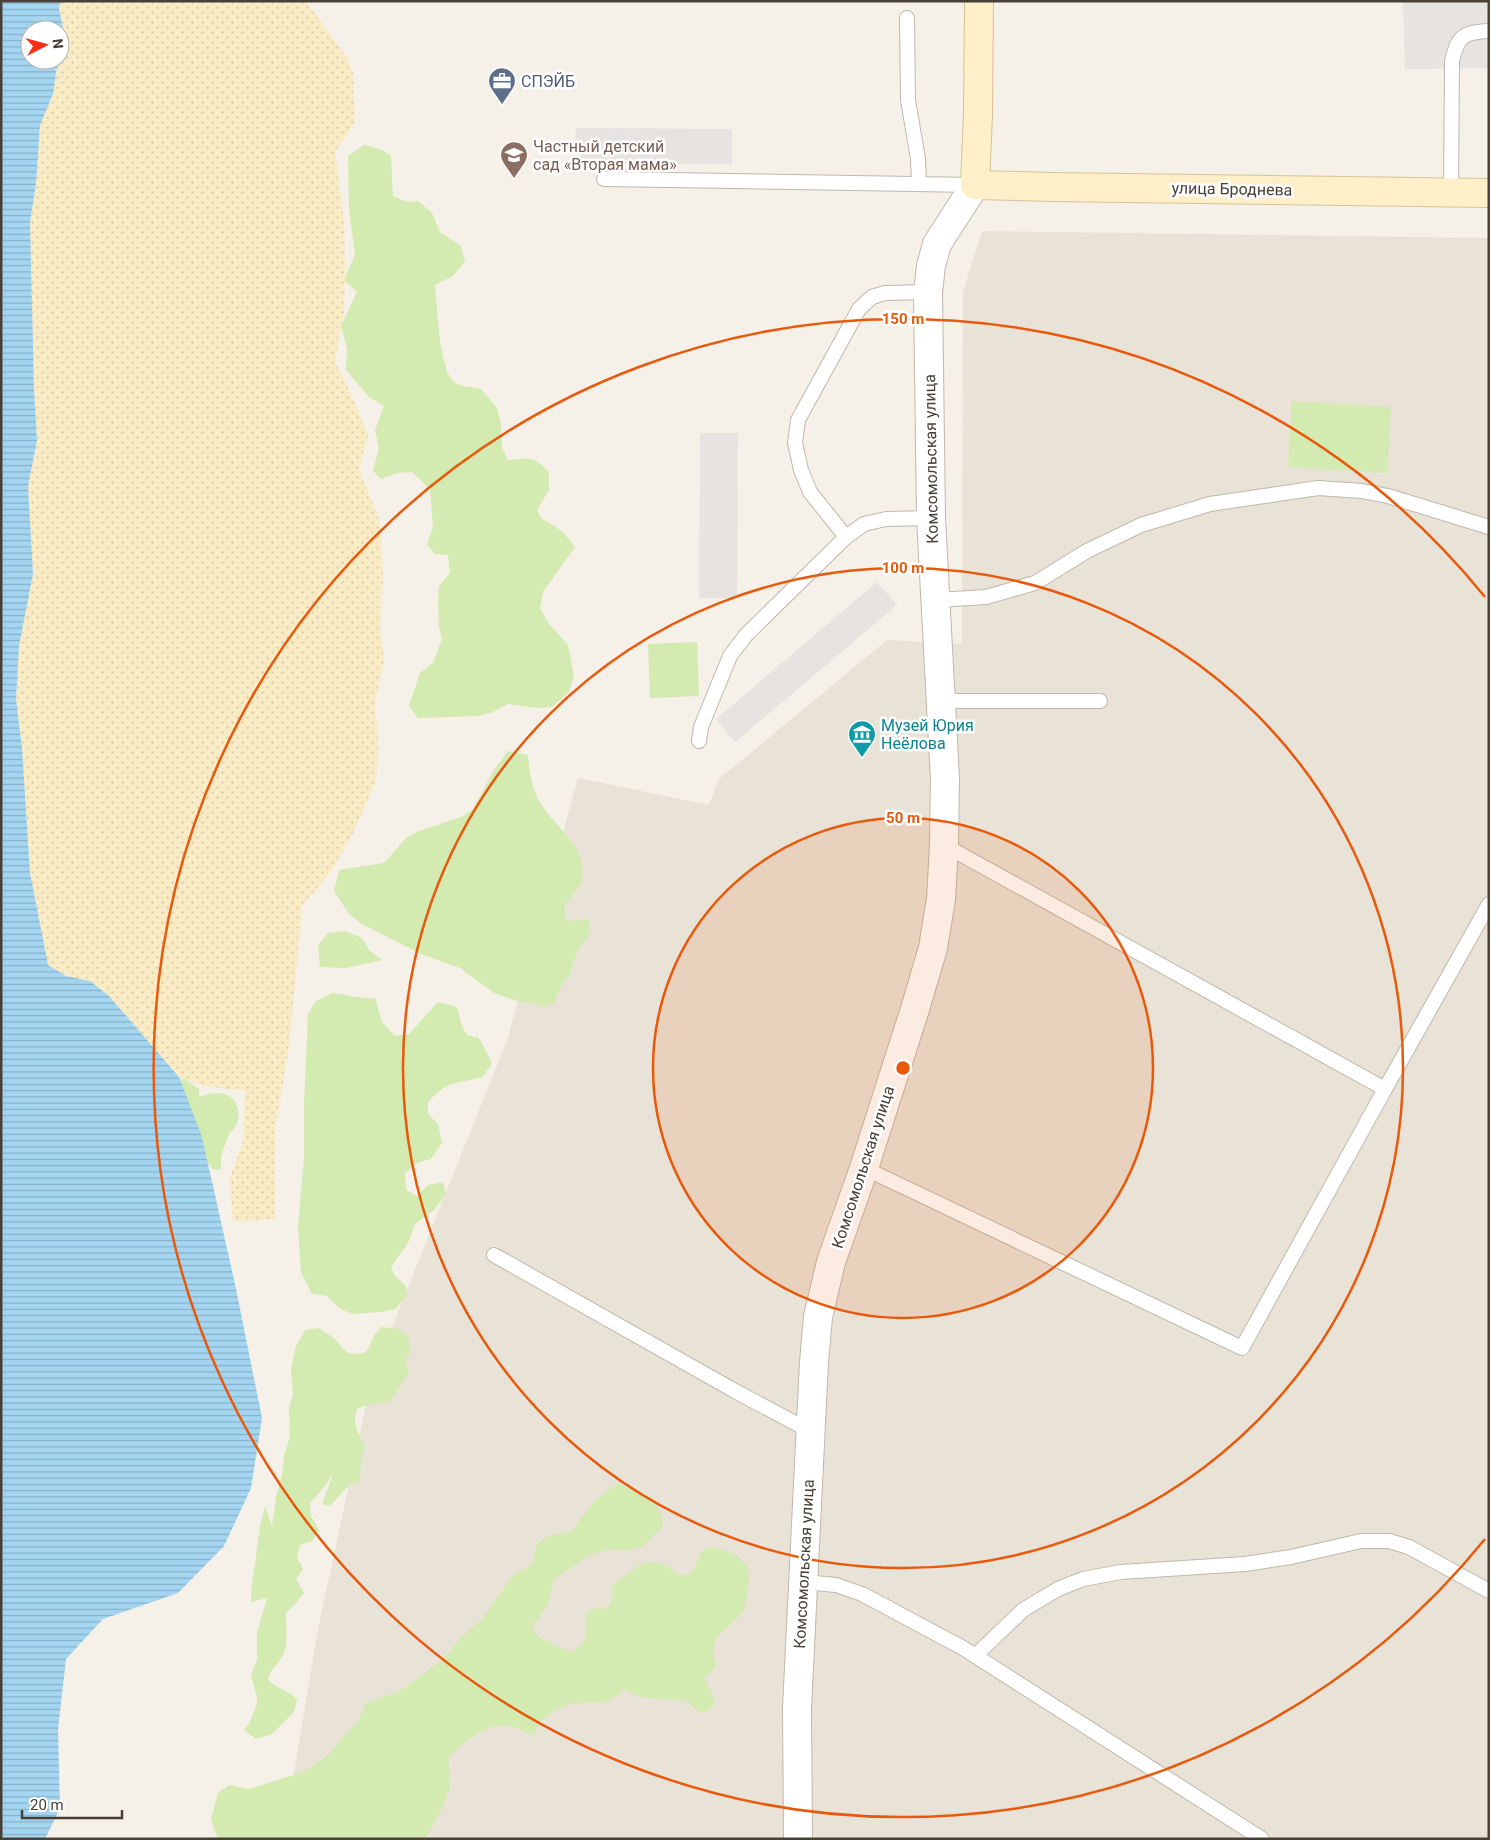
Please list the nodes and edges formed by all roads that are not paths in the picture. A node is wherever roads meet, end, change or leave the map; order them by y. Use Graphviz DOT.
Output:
graph roads {
  1 [pos="978,1"];
  2 [pos="907,18"];
  3 [pos="1489,31"];
  4 [pos="604,179"];
  5 [pos="919,184"];
  6 [pos="975,184"];
  7 [pos="1451,192"];
  8 [pos="1489,193"];
  9 [pos="928,292"];
  10 [pos="931,518"];
  11 [pos="1489,527"];
  12 [pos="846,537"];
  13 [pos="937,600"];
  14 [pos="940,701"];
  15 [pos="1100,701"];
  16 [pos="699,742"];
  17 [pos="944,845"];
  18 [pos="1489,904"];
  19 [pos="1385,1089"];
  20 [pos="864,1168"];
  21 [pos="494,1255"];
  22 [pos="810,1430"];
  23 [pos="804,1582"];
  24 [pos="1489,1591"];
  25 [pos="975,1656"];
  26 [pos="798,1839"];
  27 [pos="1262,1839"];
  1 -- 6 [label="street, Комсомольская улица"];
  2 -- 5 [label="lane"];
  3 -- 7 [label="lane"];
  4 -- 5 [label="lane"];
  5 -- 6 [label="lane"];
  6 -- 7 [label="street, улица Броднева"];
  6 -- 9 [label="street, Комсомольская улица"];
  7 -- 8 [label="street, улица Броднева"];
  9 -- 10 [label="street, Комсомольская улица"];
  9 -- 12 [label="lane"];
  10 -- 12 [label="lane"];
  10 -- 13 [label="street, Комсомольская улица"];
  11 -- 13 [label="lane"];
  12 -- 16 [label="lane"];
  13 -- 14 [label="street, Комсомольская улица"];
  14 -- 15 [label="lane"];
  14 -- 17 [label="street, Комсомольская улица"];
  17 -- 19 [label="lane"];
  17 -- 20 [label="street, Комсомольская улица"];
  18 -- 19 [label="lane"];
  19 -- 20 [label="lane"];
  20 -- 22 [label="street, Комсомольская улица"];
  21 -- 22 [label="lane"];
  22 -- 23 [label="street, Комсомольская улица"];
  23 -- 25 [label="lane"];
  23 -- 26 [label="street, Комсомольская улица"];
  24 -- 25 [label="lane"];
  25 -- 27 [label="lane"];
}
